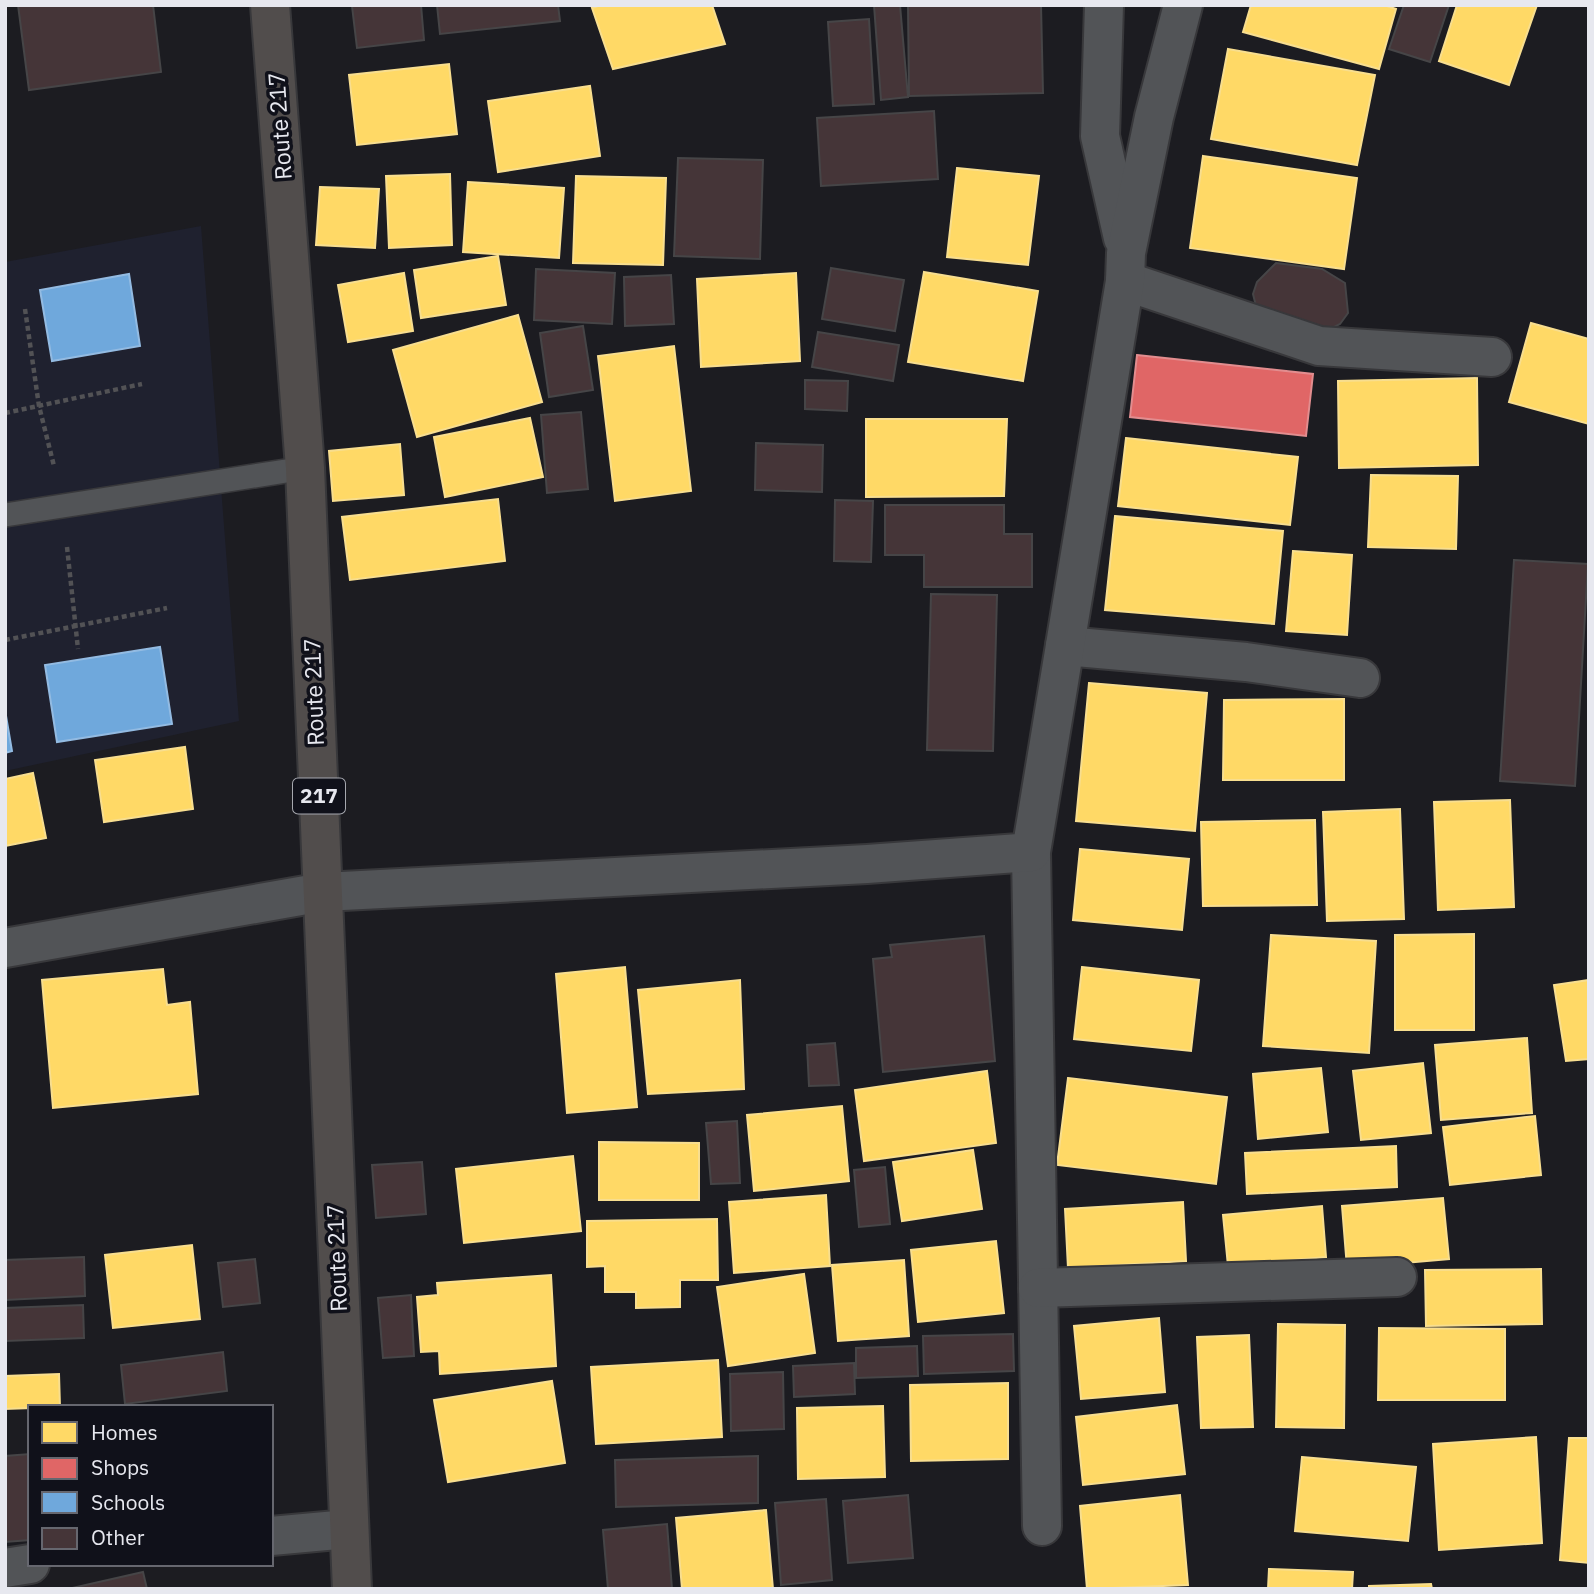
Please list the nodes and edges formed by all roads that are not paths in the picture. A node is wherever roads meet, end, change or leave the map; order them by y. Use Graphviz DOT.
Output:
graph roads {
  1 [pos="270,5"];
  2 [pos="1104,5"];
  3 [pos="1183,5"];
  4 [pos="1126,267"];
  5 [pos="1492,357"];
  6 [pos="305,468"];
  7 [pos="5,515"];
  8 [pos="1065,646"];
  9 [pos="1360,678"];
  10 [pos="1031,852"];
  11 [pos="323,892"];
  12 [pos="5,948"];
  13 [pos="1397,1277"];
  14 [pos="1038,1288"];
  15 [pos="1042,1526"];
  16 [pos="348,1529"];
  17 [pos="273,1536"];
  18 [pos="28,1564"];
  19 [pos="5,1568"];
  20 [pos="352,1589"];
  1 -- 6 [label="main road, Route 217 / 217"];
  2 -- 4 [label="street"];
  3 -- 4 [label="street"];
  4 -- 5 [label="street"];
  4 -- 8 [label="street"];
  6 -- 7 [label="lane"];
  6 -- 11 [label="main road, Route 217 / 217"];
  8 -- 9 [label="street"];
  8 -- 10 [label="street"];
  10 -- 11 [label="street"];
  10 -- 14 [label="street"];
  11 -- 12 [label="street"];
  11 -- 16 [label="main road, Route 217 / 217"];
  13 -- 14 [label="street"];
  14 -- 15 [label="street"];
  16 -- 17 [label="street"];
  16 -- 20 [label="main road, Route 217 / 217"];
  18 -- 19 [label="street"];
}
